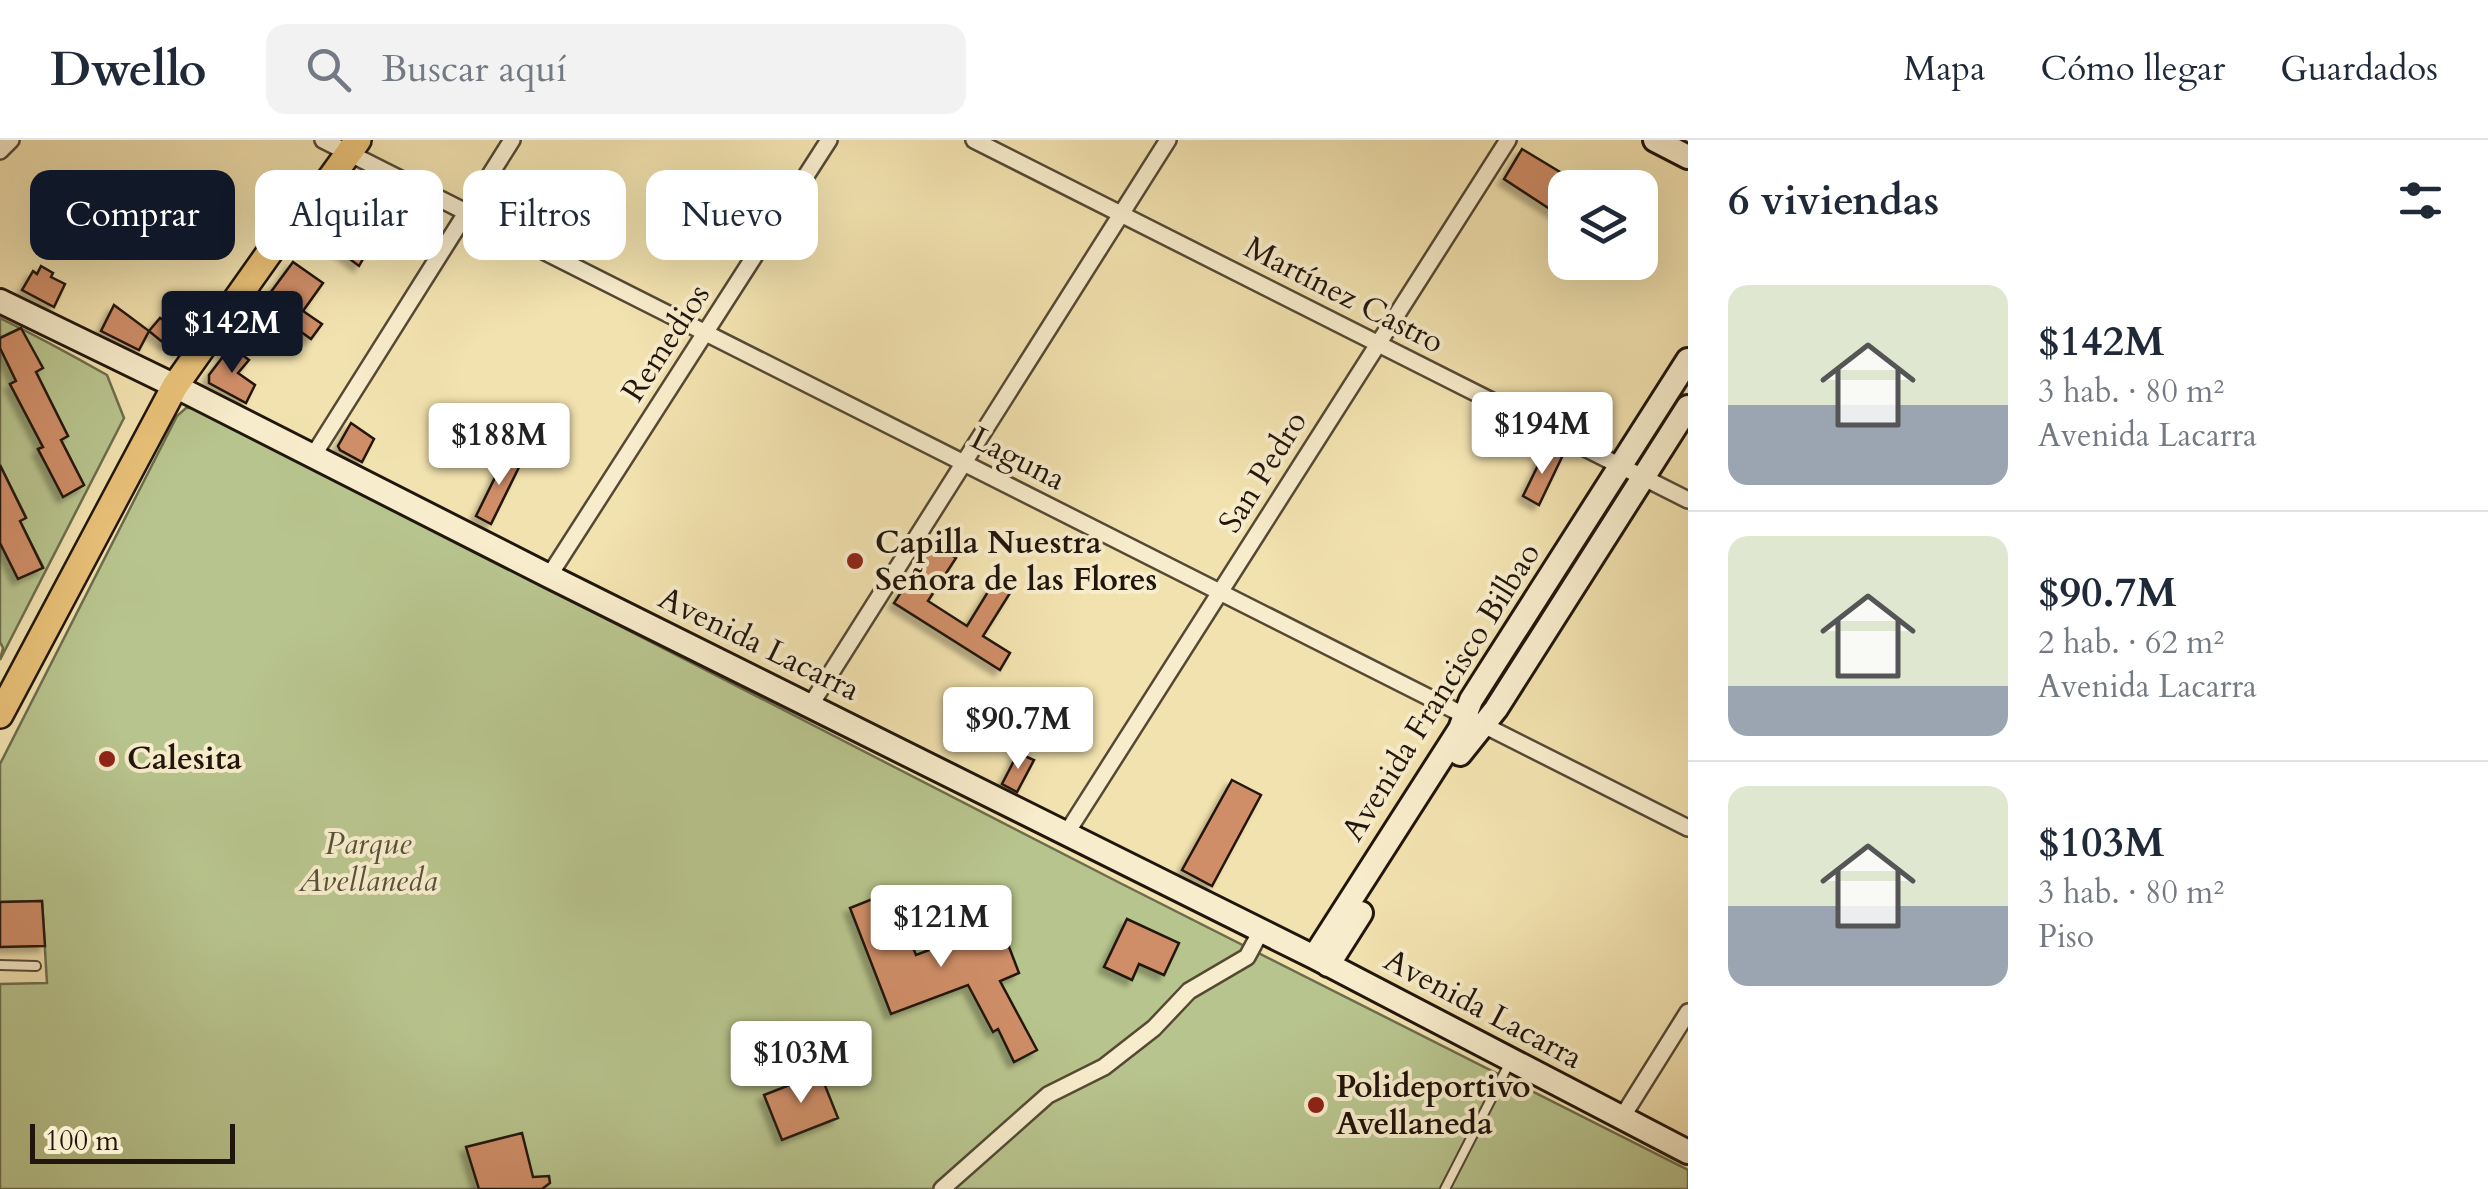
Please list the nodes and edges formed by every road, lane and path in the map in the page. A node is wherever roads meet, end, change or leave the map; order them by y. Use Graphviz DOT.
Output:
graph roads {
  1 [pos="11,140"];
  2 [pos="512,140"];
  3 [pos="829,140"];
  4 [pos="974,140"];
  5 [pos="1168,140"];
  6 [pos="1508,140"];
  7 [pos="1655,140"];
  8 [pos="340,144"];
  9 [pos="0,152"];
  10 [pos="1688,157"];
  11 [pos="493,170"];
  12 [pos="463,210"];
  13 [pos="1122,213"];
  14 [pos="463,217"];
  15 [pos="563,260"];
  16 [pos="0,301"];
  17 [pos="706,331"];
  18 [pos="1377,343"];
  19 [pos="1688,360"];
  20 [pos="175,386"];
  21 [pos="1688,406"];
  22 [pos="313,456"];
  23 [pos="963,462"];
  24 [pos="1620,465"];
  25 [pos="1644,477"];
  26 [pos="1688,500"];
  27 [pos="549,576"];
  28 [pos="1220,592"];
  29 [pos="810,706"];
  30 [pos="0,715"];
  31 [pos="1474,719"];
  32 [pos="1688,828"];
  33 [pos="1066,834"];
  34 [pos="1261,931"];
  35 [pos="1321,961"];
  36 [pos="0,965"];
  37 [pos="36,966"];
  38 [pos="1688,1012"];
  39 [pos="1510,1061"];
  40 [pos="1621,1119"];
  41 [pos="1688,1152"];
  42 [pos="942,1189"];
  43 [pos="1445,1189"];
  1 -- 9 [label="street"];
  2 -- 11 [label="street"];
  3 -- 17 [label="street, Remedios"];
  4 -- 13 [label="street, Martínez Castro"];
  5 -- 13 [label="street"];
  6 -- 18 [label="street, San Pedro"];
  7 -- 10 [label="street"];
  8 -- 12 [label="street, Laguna"];
  8 -- 20 [label="main road"];
  13 -- 18 [label="street, Martínez Castro"];
  13 -- 23 [label="street"];
  14 -- 22 [label="street"];
  15 -- 17 [label="street, Laguna"];
  16 -- 20 [label="street, Avenida Lacarra"];
  17 -- 23 [label="street, Laguna"];
  17 -- 27 [label="street, Remedios"];
  18 -- 24 [label="street, Martínez Castro"];
  18 -- 28 [label="street, San Pedro"];
  19 -- 24 [label="street, Avenida Francisco Bilbao"];
  20 -- 22 [label="street, Avenida Lacarra"];
  20 -- 30 [label="main road"];
  21 -- 25 [label="street, Avenida Francisco Bilbao"];
  22 -- 27 [label="street, Avenida Lacarra"];
  23 -- 28 [label="street, Laguna"];
  23 -- 29 [label="street"];
  24 -- 25 [label="street, Martínez Castro"];
  24 -- 31 [label="street, Avenida Francisco Bilbao"];
  25 -- 26 [label="street, Martínez Castro"];
  25 -- 31 [label="street, Avenida Francisco Bilbao"];
  27 -- 29 [label="street, Avenida Lacarra"];
  28 -- 31 [label="street, Laguna"];
  28 -- 33 [label="street, San Pedro"];
  29 -- 33 [label="street, Avenida Lacarra"];
  31 -- 32 [label="street, Laguna"];
  31 -- 35 [label="street, Avenida Francisco Bilbao"];
  33 -- 34 [label="street, Avenida Lacarra"];
  34 -- 35 [label="street, Avenida Lacarra"];
  34 -- 42 [label="street"];
  35 -- 39 [label="street, Avenida Lacarra"];
  36 -- 37 [label="lane"];
  38 -- 40 [label="street"];
  39 -- 40 [label="street, Avenida Lacarra"];
  39 -- 43 [label="lane"];
  40 -- 41 [label="street, Avenida Lacarra"];
}
